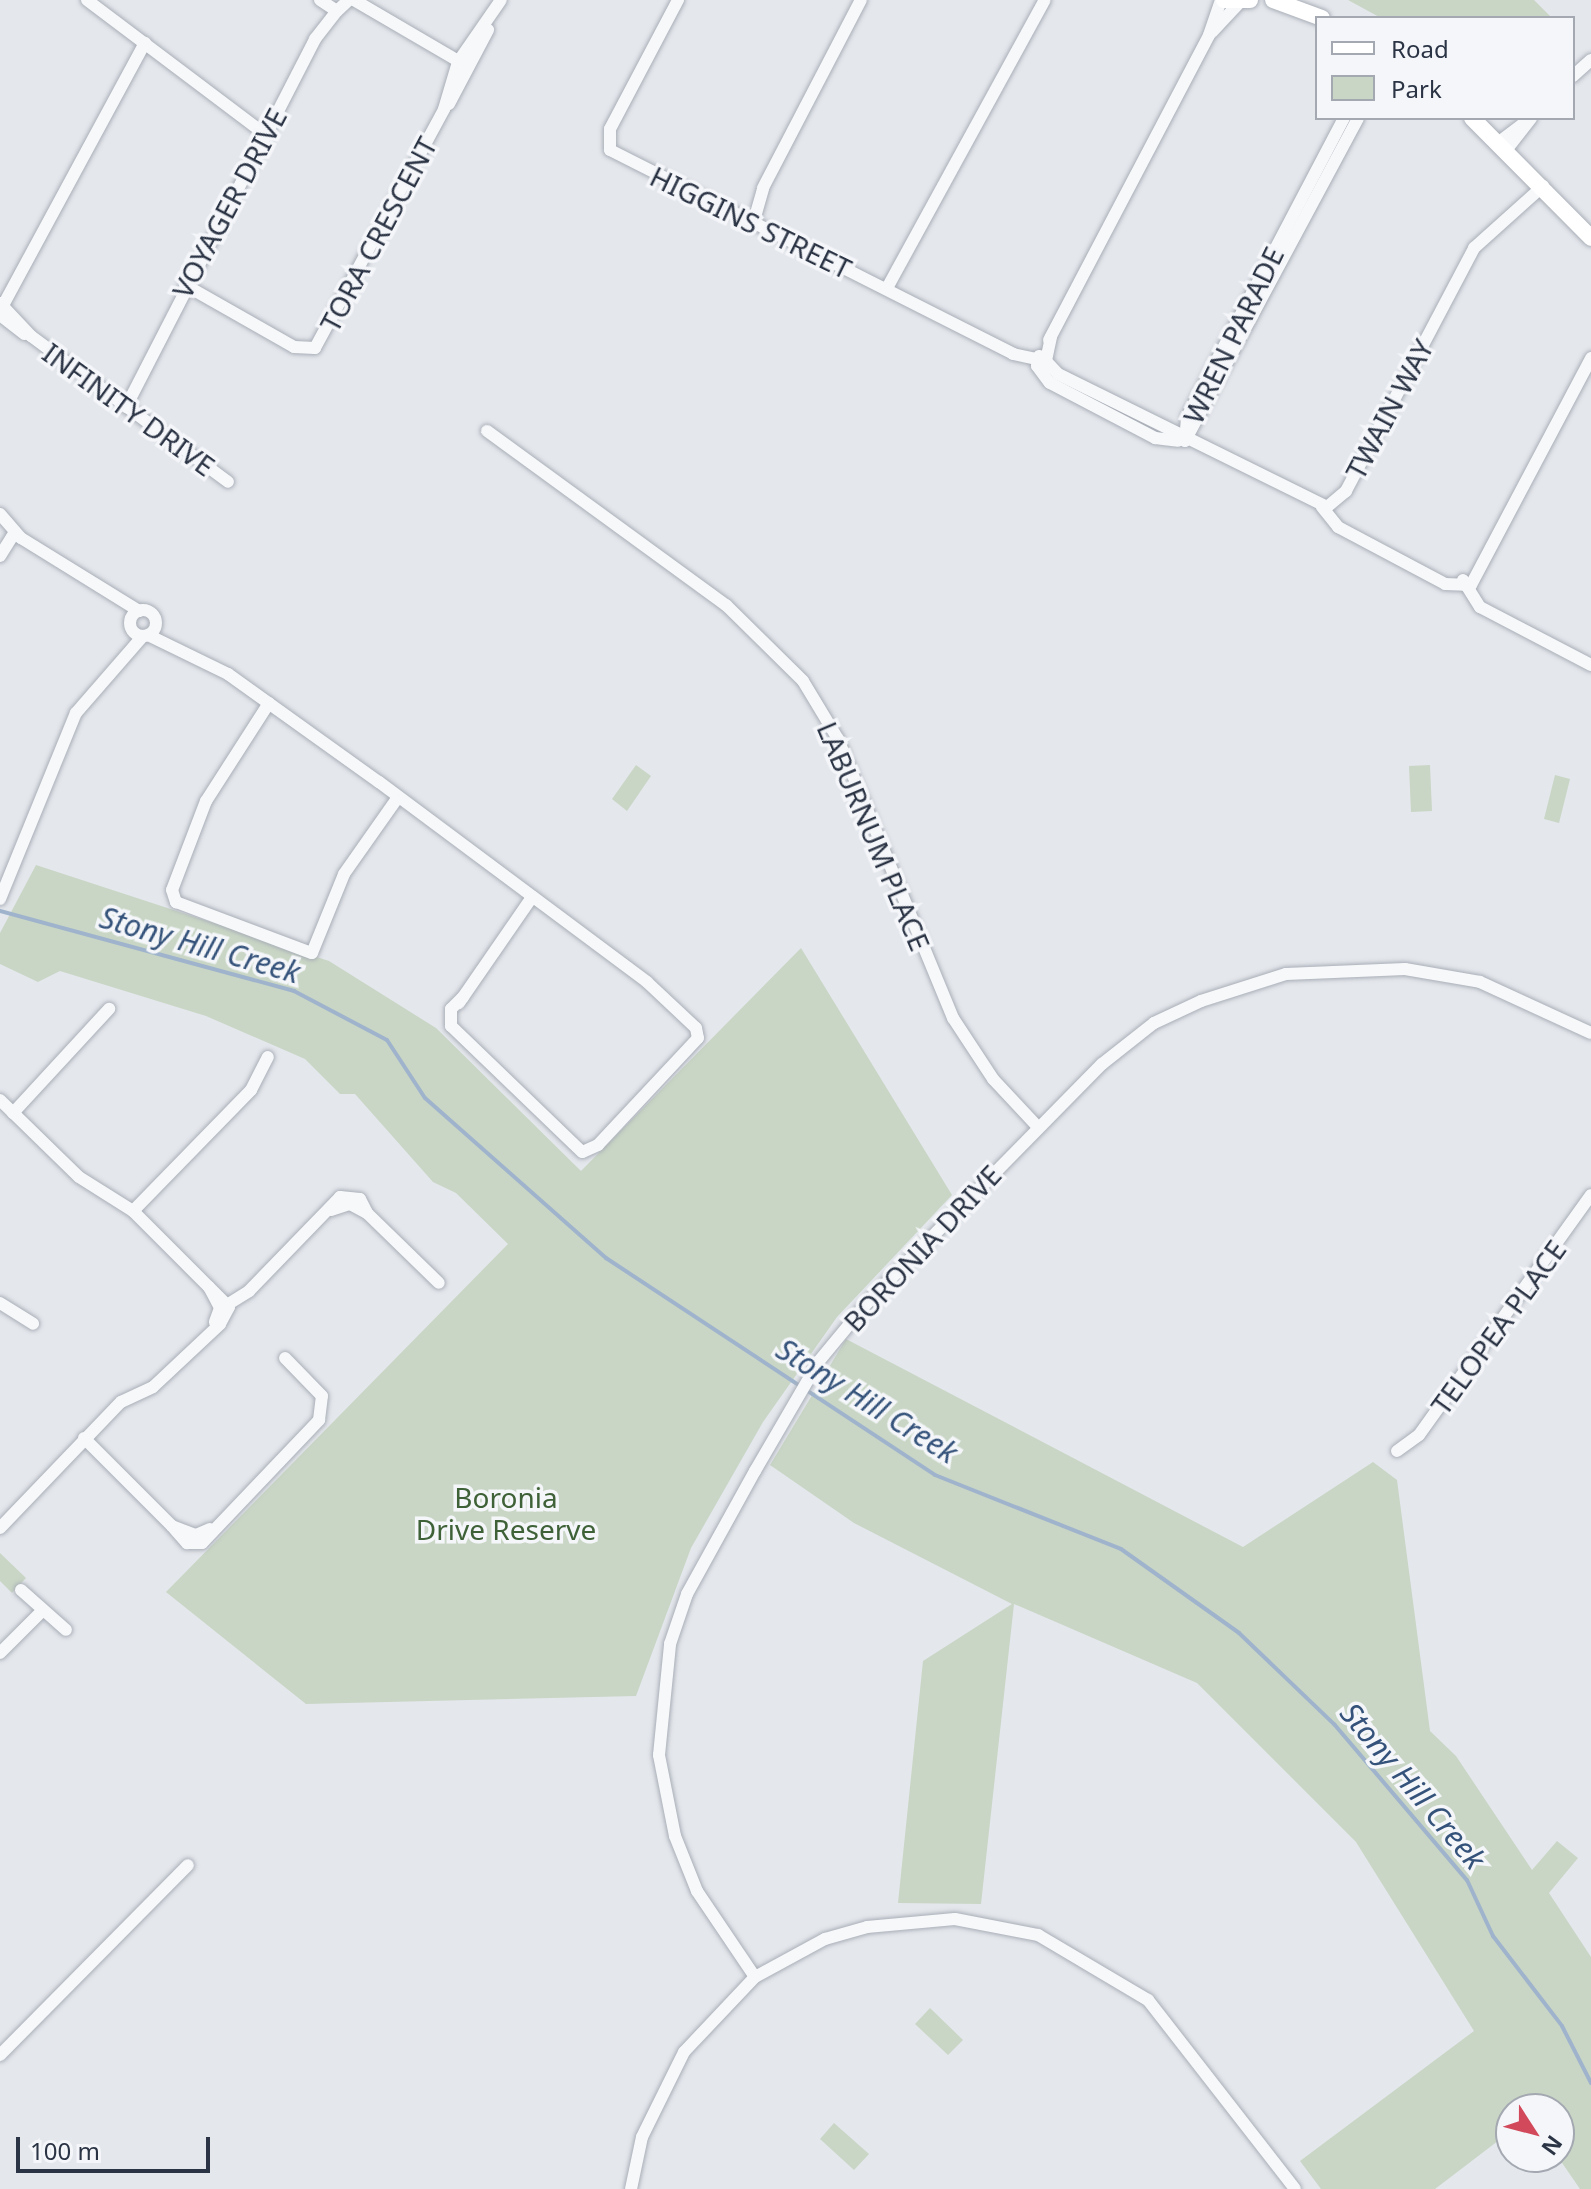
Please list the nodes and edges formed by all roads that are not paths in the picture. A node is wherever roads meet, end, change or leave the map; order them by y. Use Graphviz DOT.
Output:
graph roads {
  1 [pos="87,0"];
  2 [pos="501,0"];
  3 [pos="678,0"];
  4 [pos="861,0"];
  5 [pos="1045,0"];
  6 [pos="1273,0"];
  7 [pos="1233,1"];
  8 [pos="321,2"];
  9 [pos="1294,3"];
  10 [pos="345,5"];
  11 [pos="1318,16"];
  12 [pos="315,39"];
  13 [pos="149,46"];
  14 [pos="1591,60"];
  15 [pos="461,64"];
  16 [pos="1575,74"];
  17 [pos="1343,120"];
  18 [pos="1357,120"];
  19 [pos="1474,120"];
  20 [pos="1530,120"];
  21 [pos="268,130"];
  22 [pos="1503,146"];
  23 [pos="1540,183"];
  24 [pos="763,188"];
  25 [pos="739,219"];
  26 [pos="753,224"];
  27 [pos="1591,238"];
  28 [pos="183,289"];
  29 [pos="891,290"];
  30 [pos="1,306"];
  31 [pos="1591,358"];
  32 [pos="1042,360"];
  33 [pos="120,403"];
  34 [pos="487,431"];
  35 [pos="1185,441"];
  36 [pos="228,482"];
  37 [pos="1327,506"];
  38 [pos="0,514"];
  39 [pos="18,535"];
  40 [pos="1,556"];
  41 [pos="1464,583"];
  42 [pos="108,597"];
  43 [pos="139,611"];
  44 [pos="142,629"];
  45 [pos="1591,665"];
  46 [pos="271,705"];
  47 [pos="393,804"];
  48 [pos="0,864"];
  49 [pos="14,870"];
  50 [pos="2,896"];
  51 [pos="534,899"];
  52 [pos="109,1009"];
  53 [pos="1591,1033"];
  54 [pos="268,1057"];
  55 [pos="0,1100"];
  56 [pos="13,1113"];
  57 [pos="1037,1126"];
  58 [pos="1591,1195"];
  59 [pos="133,1211"];
  60 [pos="439,1283"];
  61 [pos="0,1302"];
  62 [pos="225,1308"];
  63 [pos="33,1324"];
  64 [pos="285,1358"];
  65 [pos="84,1438"];
  66 [pos="1397,1451"];
  67 [pos="12,1512"];
  68 [pos="0,1520"];
  69 [pos="0,1528"];
  70 [pos="21,1590"];
  71 [pos="40,1613"];
  72 [pos="66,1630"];
  73 [pos="0,1653"];
  74 [pos="188,1865"];
  75 [pos="755,1977"];
  76 [pos="0,2055"];
  77 [pos="631,2189"];
  78 [pos="1295,2189"];
  1 -- 13 [label="street"];
  2 -- 15 [label="street, TORA CRESCENT"];
  3 -- 25 [label="street, HIGGINS STREET"];
  4 -- 24 [label="street"];
  5 -- 29 [label="street"];
  6 -- 9 [label="street"];
  7 -- 32 [label="street"];
  8 -- 10 [label="street"];
  8 -- 12 [label="street, VOYAGER DRIVE"];
  9 -- 11 [label="street"];
  10 -- 12 [label="street, VOYAGER DRIVE"];
  10 -- 15 [label="street"];
  12 -- 21 [label="street, VOYAGER DRIVE"];
  13 -- 21 [label="street"];
  13 -- 30 [label="street"];
  14 -- 16 [label="street"];
  15 -- 28 [label="street, TORA CRESCENT"];
  17 -- 35 [label="street, WREN PARADE"];
  18 -- 35 [label="street, WREN PARADE"];
  19 -- 22 [label="street"];
  20 -- 22 [label="street"];
  21 -- 28 [label="street, VOYAGER DRIVE"];
  22 -- 23 [label="street"];
  23 -- 27 [label="street"];
  23 -- 37 [label="street, TWAIN WAY"];
  24 -- 25 [label="street"];
  24 -- 26 [label="street"];
  25 -- 26 [label="street, HIGGINS STREET"];
  26 -- 29 [label="street, HIGGINS STREET"];
  28 -- 33 [label="street, VOYAGER DRIVE"];
  29 -- 32 [label="street, HIGGINS STREET"];
  30 -- 33 [label="street, INFINITY DRIVE"];
  31 -- 41 [label="street"];
  32 -- 35 [label="street, TWAIN WAY"];
  33 -- 36 [label="street, INFINITY DRIVE"];
  34 -- 57 [label="street, LABURNUM PLACE"];
  35 -- 37 [label="street, TWAIN WAY"];
  37 -- 41 [label="street"];
  38 -- 39 [label="street"];
  39 -- 40 [label="street"];
  39 -- 42 [label="street"];
  41 -- 45 [label="street"];
  42 -- 43 [label="street"];
  42 -- 44 [label="street"];
  43 -- 44 [label="street"];
  43 -- 44 [label="street"];
  44 -- 46 [label="street"];
  44 -- 49 [label="street"];
  46 -- 47 [label="street"];
  46 -- 47 [label="street"];
  47 -- 51 [label="street"];
  48 -- 49 [label="street"];
  49 -- 50 [label="street"];
  51 -- 51 [label="street"];
  52 -- 56 [label="street"];
  53 -- 57 [label="street, BORONIA DRIVE"];
  54 -- 59 [label="street"];
  55 -- 56 [label="street"];
  56 -- 59 [label="street"];
  57 -- 75 [label="street, BORONIA DRIVE"];
  58 -- 66 [label="street, TELOPEA PLACE"];
  59 -- 62 [label="street"];
  60 -- 62 [label="street"];
  61 -- 63 [label="street"];
  62 -- 65 [label="street"];
  64 -- 65 [label="street"];
  65 -- 67 [label="street"];
  67 -- 68 [label="street"];
  67 -- 69 [label="street"];
  70 -- 71 [label="street"];
  71 -- 72 [label="street"];
  71 -- 73 [label="street"];
  74 -- 76 [label="street"];
  75 -- 77 [label="street"];
  75 -- 78 [label="street"];
}
